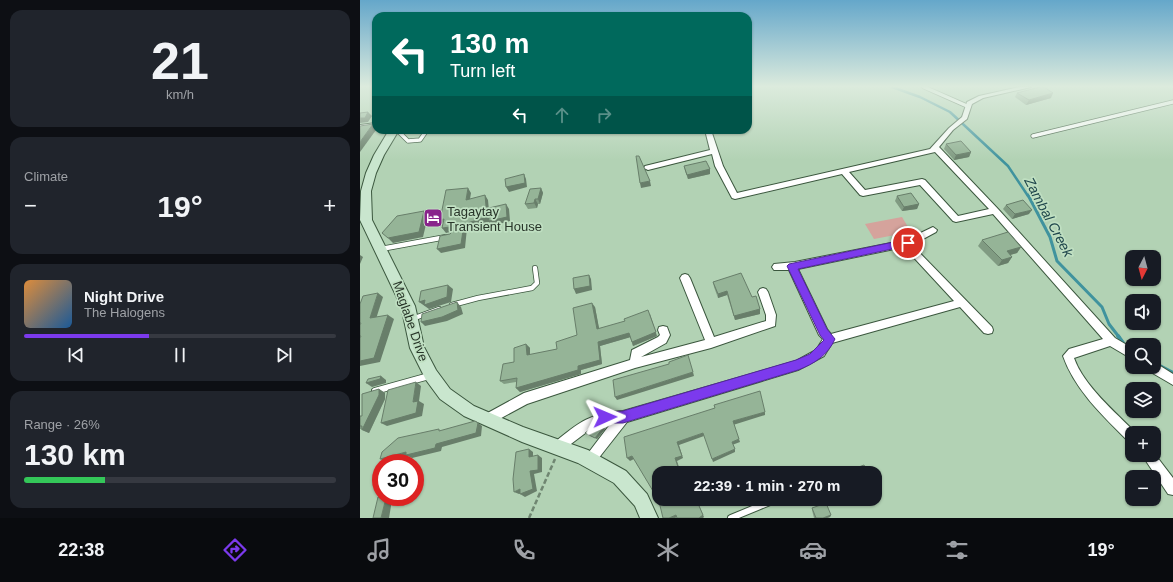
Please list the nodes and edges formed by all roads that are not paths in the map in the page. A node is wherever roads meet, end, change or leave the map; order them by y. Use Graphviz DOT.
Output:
graph roads {
  1 [pos="966,111"];
  2 [pos="1135,111"];
  3 [pos="372,126"];
  4 [pos="360,127"];
  5 [pos="392,134"];
  6 [pos="401,134"];
  7 [pos="424,134"];
  8 [pos="709,134"];
  9 [pos="1033,136"];
  10 [pos="936,148"];
  11 [pos="714,151"];
  12 [pos="648,168"];
  13 [pos="844,170"];
  14 [pos="995,211"];
  15 [pos="363,216"];
  16 [pos="933,230"];
  17 [pos="453,235"];
  18 [pos="905,243"];
  19 [pos="381,249"];
  20 [pos="792,266"];
  21 [pos="777,267"];
  22 [pos="535,268"];
  23 [pos="686,278"];
  24 [pos="763,292"];
  25 [pos="961,303"];
  26 [pos="411,319"];
  27 [pos="664,330"];
  28 [pos="988,330"];
  29 [pos="829,339"];
  30 [pos="1111,341"];
  31 [pos="712,343"];
  32 [pos="1125,350"];
  33 [pos="635,363"];
  34 [pos="1161,372"];
  35 [pos="431,375"];
  36 [pos="1173,380"];
  37 [pos="370,392"];
  38 [pos="623,417"];
  39 [pos="488,419"];
  40 [pos="1125,429"];
  41 [pos="559,446"];
  42 [pos="590,460"];
  43 [pos="1153,462"];
  44 [pos="1173,489"];
  45 [pos="760,506"];
  46 [pos="649,518"];
  47 [pos="731,518"];
  1 -- 10 [label="street"];
  2 -- 9 [label="lane"];
  3 -- 4 [label="street"];
  5 -- 15 [label="main road, Maglabe Drive"];
  6 -- 7 [label="lane"];
  8 -- 11 [label="street"];
  10 -- 13 [label="street"];
  10 -- 14 [label="street"];
  11 -- 12 [label="street"];
  11 -- 13 [label="street"];
  13 -- 14 [label="street"];
  14 -- 30 [label="street"];
  15 -- 19 [label="main road, Maglabe Drive"];
  16 -- 18 [label="street"];
  17 -- 19 [label="lane"];
  18 -- 20 [label="street"];
  18 -- 25 [label="street"];
  19 -- 26 [label="main road, Maglabe Drive"];
  20 -- 21 [label="street"];
  20 -- 29 [label="street"];
  22 -- 26 [label="lane"];
  23 -- 31 [label="street"];
  24 -- 31 [label="street"];
  25 -- 28 [label="street"];
  25 -- 29 [label="street"];
  26 -- 35 [label="main road, Maglabe Drive"];
  27 -- 33 [label="street"];
  29 -- 38 [label="street"];
  30 -- 32 [label="street"];
  30 -- 40 [label="street"];
  31 -- 33 [label="street"];
  33 -- 39 [label="street"];
  34 -- 36 [label="street"];
  35 -- 37 [label="lane"];
  35 -- 39 [label="main road, Maglabe Drive"];
  38 -- 41 [label="street"];
  38 -- 42 [label="street"];
  39 -- 41 [label="main road, Maglabe Drive"];
  41 -- 42 [label="main road, Maglabe Drive"];
  42 -- 46 [label="main road, Maglabe Drive"];
  43 -- 44 [label="street"];
  45 -- 47 [label="lane"];
}
